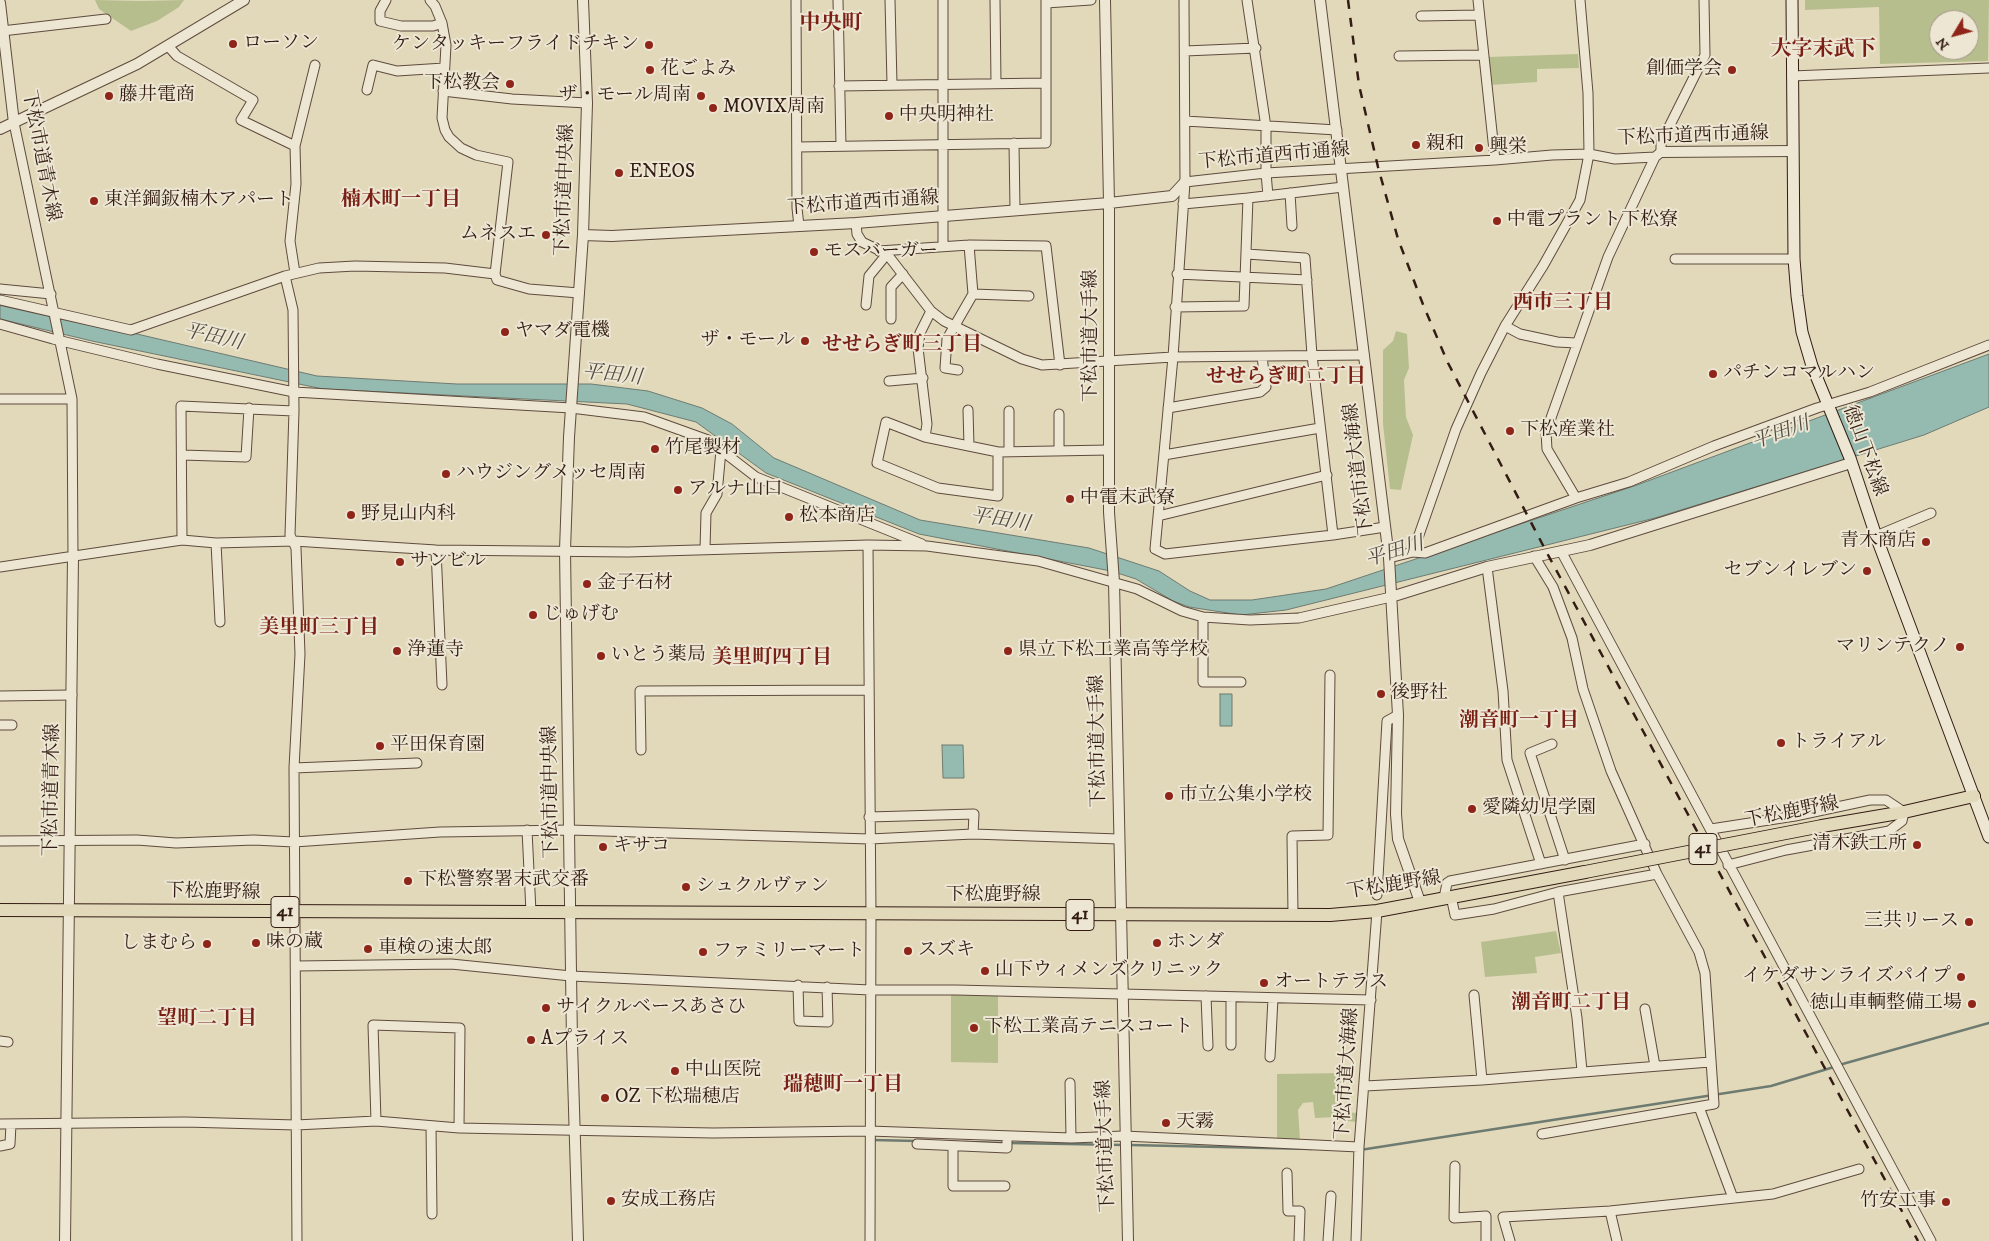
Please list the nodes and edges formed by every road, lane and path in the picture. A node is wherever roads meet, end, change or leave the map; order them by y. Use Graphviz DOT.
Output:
graph roads {
  1 [pos="244,0"];
  2 [pos="386,0"];
  3 [pos="430,0"];
  4 [pos="582,0"];
  5 [pos="796,0"];
  6 [pos="838,0"];
  7 [pos="890,0"];
  8 [pos="943,0"];
  9 [pos="995,0"];
  10 [pos="1091,0"];
  11 [pos="1105,0"];
  12 [pos="1184,0"];
  13 [pos="1247,0"];
  14 [pos="1320,0"];
  15 [pos="1478,0"];
  16 [pos="1580,0"];
  17 [pos="1704,0"];
  18 [pos="1792,0"];
  19 [pos="0,2"];
  20 [pos="1046,2"];
  21 [pos="1479,15"];
  22 [pos="1421,16"];
  23 [pos="106,19"];
  24 [pos="442,23"];
  25 [pos="2,31"];
  26 [pos="169,47"];
  27 [pos="1256,48"];
  28 [pos="1185,50"];
  29 [pos="2,54"];
  30 [pos="1483,55"];
  31 [pos="1398,56"];
  32 [pos="315,64"];
  33 [pos="444,68"];
  34 [pos="1989,68"];
  35 [pos="1792,76"];
  36 [pos="996,83"];
  37 [pos="1046,83"];
  38 [pos="892,84"];
  39 [pos="943,84"];
  40 [pos="839,86"];
  41 [pos="367,90"];
  42 [pos="443,90"];
  43 [pos="587,103"];
  44 [pos="1185,121"];
  45 [pos="14,123"];
  46 [pos="1266,127"];
  47 [pos="0,129"];
  48 [pos="1337,130"];
  49 [pos="1014,143"];
  50 [pos="942,144"];
  51 [pos="295,146"];
  52 [pos="841,146"];
  53 [pos="798,147"];
  54 [pos="1793,151"];
  55 [pos="1589,154"];
  56 [pos="1658,154"];
  57 [pos="1495,160"];
  58 [pos="1340,168"];
  59 [pos="1266,173"];
  60 [pos="1185,182"];
  61 [pos="1343,188"];
  62 [pos="1290,193"];
  63 [pos="1268,196"];
  64 [pos="1248,198"];
  65 [pos="1109,203"];
  66 [pos="1183,204"];
  67 [pos="1016,210"];
  68 [pos="942,217"];
  69 [pos="856,223"];
  70 [pos="799,226"];
  71 [pos="1292,226"];
  72 [pos="584,235"];
  73 [pos="969,245"];
  74 [pos="944,246"];
  75 [pos="877,251"];
  76 [pos="887,254"];
  77 [pos="1247,254"];
  78 [pos="1794,259"];
  79 [pos="1675,260"];
  80 [pos="296,273"];
  81 [pos="495,274"];
  82 [pos="903,274"];
  83 [pos="1178,274"];
  84 [pos="285,276"];
  85 [pos="1245,276"];
  86 [pos="1307,280"];
  87 [pos="0,290"];
  88 [pos="579,293"];
  89 [pos="51,294"];
  90 [pos="973,294"];
  91 [pos="1029,296"];
  92 [pos="0,300"];
  93 [pos="866,305"];
  94 [pos="1175,307"];
  95 [pos="931,310"];
  96 [pos="55,312"];
  97 [pos="890,320"];
  98 [pos="0,324"];
  99 [pos="1505,326"];
  100 [pos="954,327"];
  101 [pos="60,339"];
  102 [pos="1576,343"];
  103 [pos="1989,345"];
  104 [pos="1312,355"];
  105 [pos="1364,355"];
  106 [pos="1262,357"];
  107 [pos="1173,358"];
  108 [pos="1110,360"];
  109 [pos="1060,365"];
  110 [pos="958,370"];
  111 [pos="923,378"];
  112 [pos="889,381"];
  113 [pos="294,391"];
  114 [pos="72,399"];
  115 [pos="0,400"];
  116 [pos="571,405"];
  117 [pos="1829,407"];
  118 [pos="249,408"];
  119 [pos="1168,408"];
  120 [pos="968,410"];
  121 [pos="294,411"];
  122 [pos="1009,411"];
  123 [pos="1060,414"];
  124 [pos="1320,428"];
  125 [pos="925,437"];
  126 [pos="969,446"];
  127 [pos="721,450"];
  128 [pos="1059,450"];
  129 [pos="1109,450"];
  130 [pos="1009,451"];
  131 [pos="998,452"];
  132 [pos="182,455"];
  133 [pos="1164,455"];
  134 [pos="1850,461"];
  135 [pos="1327,475"];
  136 [pos="1576,498"];
  137 [pos="1931,513"];
  138 [pos="1158,516"];
  139 [pos="1385,527"];
  140 [pos="1333,535"];
  141 [pos="1876,536"];
  142 [pos="182,540"];
  143 [pos="294,541"];
  144 [pos="216,543"];
  145 [pos="868,545"];
  146 [pos="927,546"];
  147 [pos="436,550"];
  148 [pos="565,550"];
  149 [pos="705,550"];
  150 [pos="1561,551"];
  151 [pos="1413,552"];
  152 [pos="73,556"];
  153 [pos="1534,556"];
  154 [pos="1389,558"];
  155 [pos="0,567"];
  156 [pos="1487,567"];
  157 [pos="1114,578"];
  158 [pos="1391,593"];
  159 [pos="1203,617"];
  160 [pos="220,622"];
  161 [pos="1330,675"];
  162 [pos="1241,682"];
  163 [pos="442,685"];
  164 [pos="868,690"];
  165 [pos="72,694"];
  166 [pos="0,696"];
  167 [pos="1398,715"];
  168 [pos="0,725"];
  169 [pos="12,725"];
  170 [pos="1552,744"];
  171 [pos="641,750"];
  172 [pos="417,763"];
  173 [pos="294,768"];
  174 [pos="1974,796"];
  175 [pos="1904,812"];
  176 [pos="869,817"];
  177 [pos="1381,828"];
  178 [pos="1397,828"];
  179 [pos="1711,829"];
  180 [pos="527,830"];
  181 [pos="570,830"];
  182 [pos="973,834"];
  183 [pos="1989,837"];
  184 [pos="870,839"];
  185 [pos="1118,839"];
  186 [pos="0,841"];
  187 [pos="70,841"];
  188 [pos="294,842"];
  189 [pos="1645,844"];
  190 [pos="1565,860"];
  191 [pos="1540,864"];
  192 [pos="1728,865"];
  193 [pos="1657,874"];
  194 [pos="1558,892"];
  195 [pos="1378,895"];
  196 [pos="1448,897"];
  197 [pos="1420,902"];
  198 [pos="70,909"];
  199 [pos="0,910"];
  200 [pos="1377,911"];
  201 [pos="294,912"];
  202 [pos="531,912"];
  203 [pos="570,912"];
  204 [pos="871,914"];
  205 [pos="1121,915"];
  206 [pos="1293,915"];
  207 [pos="296,966"];
  208 [pos="571,976"];
  209 [pos="798,985"];
  210 [pos="828,987"];
  211 [pos="870,990"];
  212 [pos="1121,994"];
  213 [pos="1474,995"];
  214 [pos="1206,996"];
  215 [pos="1230,997"];
  216 [pos="1273,998"];
  217 [pos="1371,1000"];
  218 [pos="1645,1009"];
  219 [pos="1231,1045"];
  220 [pos="1208,1046"];
  221 [pos="1270,1058"];
  222 [pos="1710,1062"];
  223 [pos="1654,1066"];
  224 [pos="1582,1072"];
  225 [pos="1482,1080"];
  226 [pos="1070,1083"];
  227 [pos="1365,1086"];
  228 [pos="1700,1107"];
  229 [pos="376,1121"];
  230 [pos="68,1123"];
  231 [pos="0,1124"];
  232 [pos="11,1124"];
  233 [pos="296,1125"];
  234 [pos="432,1126"];
  235 [pos="459,1128"];
  236 [pos="576,1130"];
  237 [pos="869,1131"];
  238 [pos="1542,1134"];
  239 [pos="1007,1136"];
  240 [pos="1124,1136"];
  241 [pos="1071,1138"];
  242 [pos="917,1144"];
  243 [pos="0,1146"];
  244 [pos="953,1146"];
  245 [pos="1359,1146"];
  246 [pos="1456,1166"];
  247 [pos="1859,1169"];
  248 [pos="1287,1173"];
  249 [pos="1005,1186"];
  250 [pos="1330,1196"];
  251 [pos="1733,1198"];
  252 [pos="1610,1211"];
  253 [pos="432,1214"];
  254 [pos="65,1241"];
  255 [pos="297,1241"];
  256 [pos="578,1241"];
  257 [pos="870,1241"];
  258 [pos="1128,1241"];
  259 [pos="1299,1241"];
  260 [pos="1328,1241"];
  261 [pos="1356,1241"];
  262 [pos="1486,1241"];
  263 [pos="1510,1241"];
  264 [pos="1617,1241"];
  265 [pos="1931,1241"];
  1 -- 26 [label="street"];
  2 -- 24 [label="street"];
  3 -- 24 [label="street"];
  4 -- 43 [label="street, 下松市道中央線"];
  5 -- 53 [label="street"];
  6 -- 40 [label="street"];
  7 -- 38 [label="street"];
  8 -- 39 [label="street"];
  9 -- 36 [label="street"];
  10 -- 20 [label="street"];
  11 -- 65 [label="street, 下松市道大手線"];
  12 -- 28 [label="street"];
  13 -- 27 [label="street"];
  14 -- 48 [label="street, 下松市道大海線"];
  15 -- 21 [label="street"];
  16 -- 55 [label="street"];
  17 -- 56 [label="street"];
  18 -- 35 [label="main road, 徳山下松線"];
  19 -- 25 [label="street, 下松市道青木線"];
  20 -- 37 [label="street"];
  21 -- 22 [label="street"];
  21 -- 30 [label="street"];
  23 -- 25 [label="street"];
  24 -- 33 [label="street"];
  25 -- 29 [label="street, 下松市道青木線"];
  26 -- 45 [label="street"];
  26 -- 51 [label="street"];
  27 -- 28 [label="street"];
  27 -- 46 [label="street"];
  28 -- 44 [label="street"];
  29 -- 45 [label="street, 下松市道青木線"];
  30 -- 31 [label="street"];
  30 -- 57 [label="street"];
  32 -- 51 [label="street"];
  33 -- 41 [label="street"];
  33 -- 42 [label="street"];
  34 -- 35 [label="street"];
  35 -- 54 [label="main road, 徳山下松線"];
  36 -- 37 [label="street"];
  36 -- 39 [label="street"];
  37 -- 49 [label="street"];
  38 -- 39 [label="street"];
  38 -- 40 [label="street"];
  39 -- 50 [label="street"];
  40 -- 52 [label="street"];
  42 -- 43 [label="street"];
  42 -- 81 [label="street"];
  43 -- 72 [label="street, 下松市道中央線"];
  44 -- 46 [label="street"];
  44 -- 60 [label="street"];
  45 -- 47 [label="street"];
  45 -- 89 [label="street, 下松市道青木線"];
  46 -- 48 [label="street"];
  46 -- 59 [label="street"];
  48 -- 58 [label="street, 下松市道大海線"];
  49 -- 50 [label="street"];
  49 -- 67 [label="street"];
  50 -- 52 [label="street"];
  50 -- 68 [label="street"];
  51 -- 80 [label="street"];
  52 -- 53 [label="street"];
  53 -- 70 [label="street"];
  54 -- 56 [label="street, 下松市道西市通線"];
  54 -- 78 [label="main road, 徳山下松線"];
  55 -- 56 [label="street, 下松市道西市通線"];
  55 -- 57 [label="street, 下松市道西市通線"];
  55 -- 99 [label="street"];
  56 -- 102 [label="street"];
  57 -- 58 [label="street, 下松市道西市通線"];
  58 -- 59 [label="street, 下松市道西市通線"];
  58 -- 61 [label="street, 下松市道大海線"];
  59 -- 60 [label="street, 下松市道西市通線"];
  59 -- 63 [label="street"];
  60 -- 65 [label="street, 下松市道西市通線"];
  60 -- 66 [label="street"];
  61 -- 62 [label="street"];
  61 -- 105 [label="street, 下松市道大海線"];
  62 -- 63 [label="street"];
  62 -- 71 [label="street"];
  63 -- 64 [label="street"];
  64 -- 66 [label="street"];
  64 -- 77 [label="street"];
  65 -- 67 [label="street, 下松市道西市通線"];
  65 -- 108 [label="street, 下松市道大手線"];
  66 -- 83 [label="street"];
  67 -- 68 [label="street, 下松市道西市通線"];
  68 -- 69 [label="street, 下松市道西市通線"];
  68 -- 74 [label="street"];
  69 -- 70 [label="street, 下松市道西市通線"];
  69 -- 75 [label="street"];
  70 -- 72 [label="street, 下松市道西市通線"];
  72 -- 88 [label="street, 下松市道中央線"];
  73 -- 74 [label="street"];
  73 -- 90 [label="street"];
  73 -- 109 [label="street"];
  74 -- 75 [label="street"];
  75 -- 76 [label="street"];
  76 -- 82 [label="street"];
  76 -- 93 [label="street"];
  77 -- 85 [label="street"];
  77 -- 86 [label="street"];
  78 -- 79 [label="street"];
  78 -- 117 [label="main road, 徳山下松線"];
  80 -- 81 [label="street"];
  80 -- 84 [label="street"];
  81 -- 88 [label="street"];
  82 -- 95 [label="street"];
  82 -- 97 [label="street"];
  83 -- 85 [label="street"];
  83 -- 94 [label="street"];
  84 -- 96 [label="street"];
  84 -- 113 [label="street"];
  85 -- 86 [label="street"];
  85 -- 94 [label="street"];
  86 -- 104 [label="street"];
  87 -- 89 [label="street"];
  88 -- 116 [label="street, 下松市道中央線"];
  89 -- 96 [label="street, 下松市道青木線"];
  90 -- 91 [label="street"];
  90 -- 100 [label="street"];
  92 -- 96 [label="street"];
  94 -- 107 [label="street"];
  95 -- 100 [label="street"];
  95 -- 111 [label="street"];
  96 -- 101 [label="street, 下松市道青木線"];
  98 -- 101 [label="street"];
  99 -- 102 [label="street"];
  99 -- 151 [label="street"];
  100 -- 109 [label="street"];
  100 -- 110 [label="street"];
  101 -- 113 [label="street"];
  101 -- 114 [label="street, 下松市道青木線"];
  102 -- 136 [label="street"];
  103 -- 117 [label="street"];
  104 -- 105 [label="street"];
  104 -- 106 [label="street"];
  104 -- 124 [label="street"];
  105 -- 139 [label="street, 下松市道大海線"];
  106 -- 107 [label="street"];
  106 -- 119 [label="street"];
  107 -- 108 [label="street"];
  107 -- 119 [label="street"];
  108 -- 109 [label="street"];
  108 -- 129 [label="street, 下松市道大手線"];
  111 -- 112 [label="street"];
  111 -- 125 [label="street"];
  113 -- 116 [label="street"];
  113 -- 121 [label="street"];
  114 -- 115 [label="street"];
  114 -- 152 [label="street, 下松市道青木線"];
  116 -- 127 [label="street"];
  116 -- 148 [label="street, 下松市道中央線"];
  117 -- 134 [label="main road, 徳山下松線"];
  117 -- 136 [label="street"];
  118 -- 121 [label="street"];
  118 -- 132 [label="street"];
  118 -- 132 [label="street"];
  119 -- 133 [label="street"];
  120 -- 126 [label="street"];
  121 -- 143 [label="street"];
  122 -- 130 [label="street"];
  123 -- 128 [label="street"];
  124 -- 133 [label="street"];
  124 -- 135 [label="street"];
  125 -- 126 [label="street"];
  125 -- 131 [label="street"];
  126 -- 131 [label="street"];
  127 -- 146 [label="street"];
  127 -- 149 [label="street"];
  128 -- 129 [label="street"];
  128 -- 130 [label="street"];
  129 -- 157 [label="street, 下松市道大手線"];
  130 -- 131 [label="street"];
  132 -- 142 [label="street"];
  133 -- 138 [label="street"];
  134 -- 141 [label="main road, 徳山下松線"];
  134 -- 150 [label="street"];
  135 -- 138 [label="street"];
  135 -- 140 [label="street"];
  136 -- 151 [label="street"];
  137 -- 141 [label="street"];
  138 -- 140 [label="street"];
  139 -- 140 [label="street"];
  139 -- 154 [label="street, 下松市道大海線"];
  141 -- 174 [label="main road, 徳山下松線"];
  142 -- 144 [label="street"];
  142 -- 152 [label="street"];
  143 -- 144 [label="street"];
  143 -- 147 [label="street"];
  143 -- 173 [label="street"];
  144 -- 160 [label="street"];
  145 -- 146 [label="street"];
  145 -- 149 [label="street"];
  145 -- 164 [label="street"];
  146 -- 157 [label="street"];
  147 -- 148 [label="street"];
  147 -- 163 [label="street"];
  148 -- 149 [label="street"];
  148 -- 181 [label="street, 下松市道中央線"];
  150 -- 153 [label="street"];
  150 -- 179 [label="street"];
  151 -- 154 [label="street"];
  152 -- 155 [label="street"];
  152 -- 165 [label="street, 下松市道青木線"];
  153 -- 156 [label="street"];
  153 -- 189 [label="street"];
  154 -- 158 [label="street, 下松市道大海線"];
  156 -- 158 [label="street"];
  156 -- 191 [label="street"];
  157 -- 159 [label="street"];
  157 -- 185 [label="street, 下松市道大手線"];
  158 -- 159 [label="street"];
  158 -- 167 [label="street, 下松市道大海線"];
  159 -- 162 [label="street"];
  161 -- 206 [label="street"];
  164 -- 171 [label="street"];
  164 -- 176 [label="street"];
  165 -- 166 [label="street"];
  165 -- 187 [label="street, 下松市道青木線"];
  167 -- 177 [label="street"];
  167 -- 178 [label="street, 下松市道大海線"];
  168 -- 169 [label="street"];
  170 -- 190 [label="street"];
  172 -- 173 [label="street"];
  173 -- 188 [label="street"];
  174 -- 175 [label="main road, 下松鹿野線 / 41"];
  174 -- 183 [label="main road, 徳山下松線"];
  175 -- 179 [label="street"];
  175 -- 192 [label="street"];
  175 -- 196 [label="main road, 下松鹿野線 / 41, bridge"];
  176 -- 182 [label="street"];
  176 -- 184 [label="street"];
  177 -- 178 [label="street"];
  177 -- 195 [label="street"];
  178 -- 197 [label="street, 下松市道大海線"];
  179 -- 192 [label="street"];
  180 -- 181 [label="street"];
  180 -- 188 [label="street"];
  180 -- 202 [label="street"];
  181 -- 184 [label="street"];
  181 -- 203 [label="street, 下松市道中央線"];
  182 -- 184 [label="street"];
  182 -- 185 [label="street"];
  184 -- 204 [label="street"];
  185 -- 205 [label="street, 下松市道大手線"];
  186 -- 187 [label="street"];
  187 -- 188 [label="street"];
  187 -- 198 [label="street, 下松市道青木線"];
  188 -- 201 [label="street"];
  189 -- 190 [label="street"];
  189 -- 193 [label="street"];
  190 -- 191 [label="street"];
  191 -- 196 [label="street"];
  192 -- 265 [label="street"];
  193 -- 194 [label="street"];
  193 -- 222 [label="street"];
  194 -- 196 [label="street"];
  194 -- 224 [label="street"];
  196 -- 197 [label="main road, 下松鹿野線 / 41"];
  197 -- 200 [label="main road, 下松鹿野線 / 41"];
  198 -- 199 [label="main road, 下松鹿野線 / 41"];
  198 -- 201 [label="main road, 下松鹿野線 / 41"];
  198 -- 230 [label="street, 下松市道青木線"];
  200 -- 206 [label="main road, 下松鹿野線 / 41"];
  200 -- 217 [label="street, 下松市道大海線"];
  201 -- 202 [label="main road, 下松鹿野線 / 41"];
  201 -- 207 [label="street"];
  202 -- 203 [label="main road, 下松鹿野線 / 41"];
  203 -- 204 [label="main road, 下松鹿野線 / 41"];
  203 -- 208 [label="street, 下松市道中央線"];
  204 -- 205 [label="main road, 下松鹿野線 / 41"];
  204 -- 211 [label="street"];
  205 -- 206 [label="main road, 下松鹿野線 / 41"];
  205 -- 212 [label="street, 下松市道大手線"];
  207 -- 208 [label="street"];
  207 -- 233 [label="street"];
  208 -- 209 [label="street"];
  208 -- 236 [label="street, 下松市道中央線"];
  209 -- 210 [label="street"];
  209 -- 210 [label="street"];
  210 -- 211 [label="street"];
  211 -- 212 [label="street"];
  211 -- 237 [label="street"];
  212 -- 214 [label="street"];
  212 -- 240 [label="street, 下松市道大手線"];
  213 -- 225 [label="street"];
  214 -- 215 [label="street"];
  214 -- 220 [label="street"];
  215 -- 216 [label="street"];
  215 -- 219 [label="street"];
  216 -- 217 [label="street"];
  216 -- 221 [label="street"];
  217 -- 227 [label="street, 下松市道大海線"];
  218 -- 223 [label="street"];
  222 -- 223 [label="street"];
  222 -- 228 [label="street"];
  223 -- 224 [label="street"];
  224 -- 225 [label="street"];
  225 -- 227 [label="street"];
  226 -- 241 [label="street"];
  227 -- 245 [label="street, 下松市道大海線"];
  228 -- 238 [label="street"];
  228 -- 251 [label="street"];
  229 -- 233 [label="street"];
  229 -- 234 [label="street"];
  229 -- 235 [label="street"];
  230 -- 232 [label="street"];
  230 -- 233 [label="street"];
  230 -- 254 [label="street, 下松市道青木線"];
  231 -- 232 [label="street"];
  232 -- 243 [label="street"];
  233 -- 255 [label="street"];
  234 -- 235 [label="street"];
  234 -- 253 [label="street"];
  235 -- 236 [label="street"];
  236 -- 237 [label="street"];
  236 -- 256 [label="street, 下松市道中央線"];
  237 -- 239 [label="street"];
  237 -- 257 [label="street"];
  239 -- 241 [label="street"];
  239 -- 244 [label="street"];
  240 -- 241 [label="street"];
  240 -- 245 [label="street"];
  240 -- 258 [label="street, 下松市道大手線"];
  242 -- 244 [label="street"];
  244 -- 249 [label="street"];
  245 -- 261 [label="street, 下松市道大海線"];
  246 -- 262 [label="street"];
  247 -- 251 [label="street"];
  248 -- 259 [label="street"];
  250 -- 260 [label="street"];
  251 -- 252 [label="street"];
  252 -- 263 [label="street"];
  252 -- 264 [label="street"];
}
